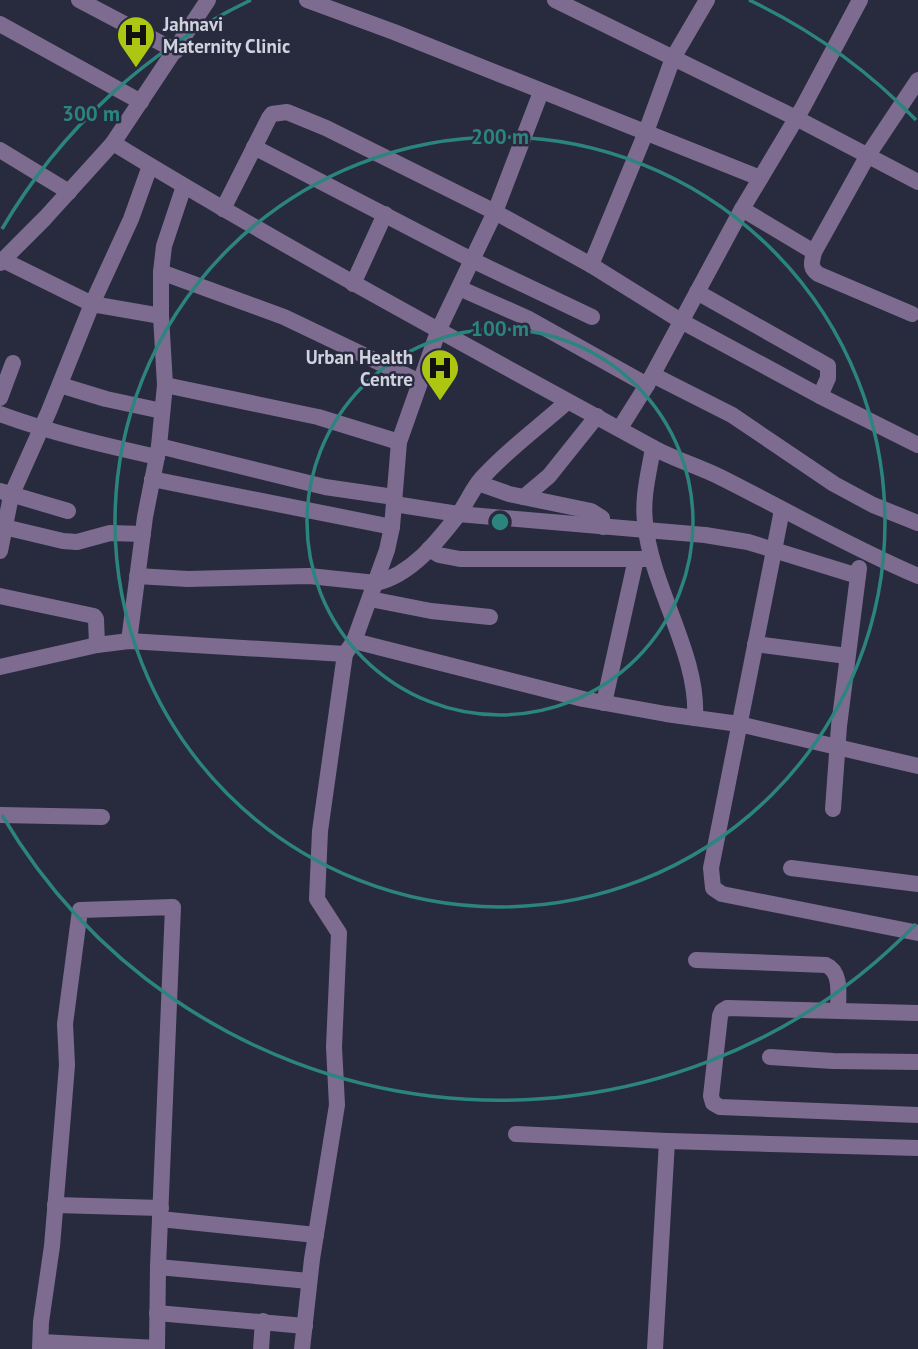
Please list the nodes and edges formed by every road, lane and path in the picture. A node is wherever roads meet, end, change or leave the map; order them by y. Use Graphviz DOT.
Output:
graph roads {
  1 [pos="208,0"];
  2 [pos="307,0"];
  3 [pos="555,0"];
  4 [pos="707,0"];
  5 [pos="860,0"];
  6 [pos="83,1"];
  7 [pos="0,24"];
  8 [pos="176,51"];
  9 [pos="673,58"];
  10 [pos="918,80"];
  11 [pos="541,92"];
  12 [pos="141,102"];
  13 [pos="796,118"];
  14 [pos="646,132"];
  15 [pos="113,143"];
  16 [pos="254,147"];
  17 [pos="0,150"];
  18 [pos="868,155"];
  19 [pos="150,166"];
  20 [pos="760,178"];
  21 [pos="918,182"];
  22 [pos="184,186"];
  23 [pos="69,191"];
  24 [pos="223,209"];
  25 [pos="742,209"];
  26 [pos="495,212"];
  27 [pos="385,214"];
  28 [pos="814,252"];
  29 [pos="472,260"];
  30 [pos="2,261"];
  31 [pos="591,265"];
  32 [pos="161,272"];
  33 [pos="353,284"];
  34 [pos="459,288"];
  35 [pos="697,292"];
  36 [pos="92,304"];
  37 [pos="912,314"];
  38 [pos="161,316"];
  39 [pos="592,317"];
  40 [pos="681,321"];
  41 [pos="439,329"];
  42 [pos="13,363"];
  43 [pos="650,380"];
  44 [pos="420,382"];
  45 [pos="60,384"];
  46 [pos="165,385"];
  47 [pos="820,396"];
  48 [pos="0,398"];
  49 [pos="567,402"];
  50 [pos="162,411"];
  51 [pos="0,414"];
  52 [pos="597,416"];
  53 [pos="620,428"];
  54 [pos="41,429"];
  55 [pos="399,442"];
  56 [pos="918,445"];
  57 [pos="653,448"];
  58 [pos="158,452"];
  59 [pos="152,479"];
  60 [pos="478,483"];
  61 [pos="6,493"];
  62 [pos="524,497"];
  63 [pos="394,500"];
  64 [pos="782,510"];
  65 [pos="68,512"];
  66 [pos="458,514"];
  67 [pos="918,523"];
  68 [pos="2,527"];
  69 [pos="392,527"];
  70 [pos="603,527"];
  71 [pos="646,531"];
  72 [pos="143,534"];
  73 [pos="429,549"];
  74 [pos="0,551"];
  75 [pos="774,551"];
  76 [pos="862,552"];
  77 [pos="644,559"];
  78 [pos="137,576"];
  79 [pos="859,576"];
  80 [pos="918,576"];
  81 [pos="376,583"];
  82 [pos="0,596"];
  83 [pos="370,599"];
  84 [pos="489,617"];
  85 [pos="129,641"];
  86 [pos="755,644"];
  87 [pos="97,645"];
  88 [pos="350,648"];
  89 [pos="847,656"];
  90 [pos="0,667"];
  91 [pos="604,703"];
  92 [pos="695,718"];
  93 [pos="739,724"];
  94 [pos="837,748"];
  95 [pos="918,766"];
  96 [pos="833,810"];
  97 [pos="0,814"];
  98 [pos="102,817"];
  99 [pos="791,868"];
  100 [pos="918,884"];
  101 [pos="918,933"];
  102 [pos="696,960"];
  103 [pos="838,1010"];
  104 [pos="918,1013"];
  105 [pos="770,1057"];
  106 [pos="918,1062"];
  107 [pos="918,1115"];
  108 [pos="516,1134"];
  109 [pos="667,1141"];
  110 [pos="918,1148"];
  111 [pos="55,1205"];
  112 [pos="160,1214"];
  113 [pos="316,1235"];
  114 [pos="158,1267"];
  115 [pos="309,1281"];
  116 [pos="158,1313"];
  117 [pos="263,1321"];
  118 [pos="304,1326"];
  119 [pos="40,1345"];
  120 [pos="157,1348"];
  121 [pos="261,1349"];
  122 [pos="302,1349"];
  123 [pos="655,1349"];
  1 -- 8 [label="street"];
  2 -- 11 [label="street"];
  3 -- 9 [label="street"];
  4 -- 9 [label="street"];
  5 -- 13 [label="street"];
  6 -- 8 [label="street"];
  7 -- 12 [label="street"];
  8 -- 12 [label="street"];
  9 -- 13 [label="street"];
  9 -- 14 [label="street"];
  10 -- 18 [label="street"];
  11 -- 14 [label="street"];
  11 -- 26 [label="street"];
  12 -- 15 [label="street"];
  13 -- 18 [label="street"];
  13 -- 20 [label="street"];
  14 -- 20 [label="street"];
  14 -- 31 [label="street"];
  15 -- 19 [label="street"];
  15 -- 23 [label="street"];
  16 -- 24 [label="street"];
  16 -- 26 [label="street"];
  16 -- 27 [label="street"];
  17 -- 23 [label="street"];
  18 -- 21 [label="street"];
  18 -- 28 [label="street"];
  19 -- 22 [label="street"];
  19 -- 36 [label="street"];
  20 -- 25 [label="street"];
  22 -- 24 [label="street"];
  22 -- 32 [label="street"];
  23 -- 30 [label="street"];
  24 -- 33 [label="street"];
  25 -- 28 [label="street"];
  25 -- 35 [label="street"];
  26 -- 29 [label="street"];
  26 -- 31 [label="street"];
  27 -- 29 [label="street"];
  27 -- 33 [label="street"];
  28 -- 37 [label="street"];
  29 -- 34 [label="street"];
  29 -- 39 [label="street"];
  30 -- 36 [label="street"];
  31 -- 40 [label="street"];
  32 -- 38 [label="street"];
  32 -- 44 [label="street"];
  33 -- 41 [label="street"];
  34 -- 41 [label="street"];
  34 -- 43 [label="street"];
  35 -- 40 [label="street"];
  35 -- 47 [label="street"];
  36 -- 38 [label="street"];
  36 -- 45 [label="street"];
  38 -- 46 [label="street"];
  40 -- 43 [label="street"];
  40 -- 47 [label="street"];
  41 -- 44 [label="street"];
  41 -- 49 [label="street"];
  42 -- 48 [label="street"];
  43 -- 53 [label="street"];
  43 -- 67 [label="street"];
  44 -- 55 [label="street"];
  45 -- 50 [label="street"];
  45 -- 54 [label="street"];
  46 -- 50 [label="street"];
  46 -- 55 [label="street"];
  47 -- 56 [label="street"];
  49 -- 52 [label="street"];
  49 -- 60 [label="street"];
  50 -- 58 [label="street"];
  51 -- 54 [label="street"];
  52 -- 53 [label="street"];
  52 -- 62 [label="street"];
  53 -- 57 [label="street"];
  54 -- 58 [label="street"];
  54 -- 61 [label="street"];
  55 -- 63 [label="street"];
  57 -- 64 [label="street"];
  57 -- 71 [label="street"];
  58 -- 59 [label="street"];
  58 -- 63 [label="street"];
  59 -- 69 [label="street"];
  59 -- 72 [label="street"];
  60 -- 62 [label="street"];
  60 -- 66 [label="street"];
  61 -- 65 [label="street"];
  61 -- 68 [label="street"];
  62 -- 70 [label="street"];
  63 -- 66 [label="street"];
  63 -- 69 [label="street"];
  64 -- 75 [label="street"];
  64 -- 76 [label="street"];
  66 -- 70 [label="street"];
  66 -- 73 [label="street"];
  68 -- 72 [label="street"];
  68 -- 74 [label="street"];
  69 -- 81 [label="street"];
  70 -- 71 [label="street"];
  71 -- 75 [label="street"];
  71 -- 77 [label="street"];
  72 -- 78 [label="street"];
  73 -- 77 [label="street"];
  73 -- 81 [label="street"];
  75 -- 79 [label="street"];
  75 -- 86 [label="street"];
  76 -- 79 [label="street"];
  76 -- 80 [label="street"];
  77 -- 91 [label="street"];
  77 -- 92 [label="street"];
  78 -- 81 [label="street"];
  78 -- 85 [label="street"];
  79 -- 89 [label="street"];
  81 -- 83 [label="street"];
  82 -- 87 [label="street"];
  83 -- 84 [label="street"];
  83 -- 88 [label="street"];
  85 -- 87 [label="street"];
  85 -- 88 [label="street"];
  86 -- 89 [label="street"];
  86 -- 93 [label="street"];
  87 -- 90 [label="street"];
  88 -- 91 [label="street"];
  88 -- 113 [label="street"];
  89 -- 94 [label="street"];
  91 -- 92 [label="street"];
  92 -- 93 [label="street"];
  93 -- 94 [label="street"];
  93 -- 101 [label="street"];
  94 -- 95 [label="street"];
  94 -- 96 [label="street"];
  97 -- 98 [label="street"];
  99 -- 100 [label="street"];
  102 -- 103 [label="street"];
  103 -- 104 [label="street"];
  103 -- 107 [label="street"];
  105 -- 106 [label="street"];
  108 -- 109 [label="street"];
  109 -- 110 [label="street"];
  109 -- 123 [label="street"];
  111 -- 112 [label="street"];
  111 -- 112 [label="street"];
  111 -- 119 [label="street"];
  112 -- 113 [label="street"];
  112 -- 114 [label="street"];
  113 -- 115 [label="street"];
  114 -- 115 [label="street"];
  114 -- 116 [label="street"];
  115 -- 118 [label="street"];
  116 -- 117 [label="street"];
  116 -- 120 [label="street"];
  117 -- 118 [label="street"];
  117 -- 121 [label="street"];
  118 -- 122 [label="street"];
  119 -- 120 [label="street"];
}
